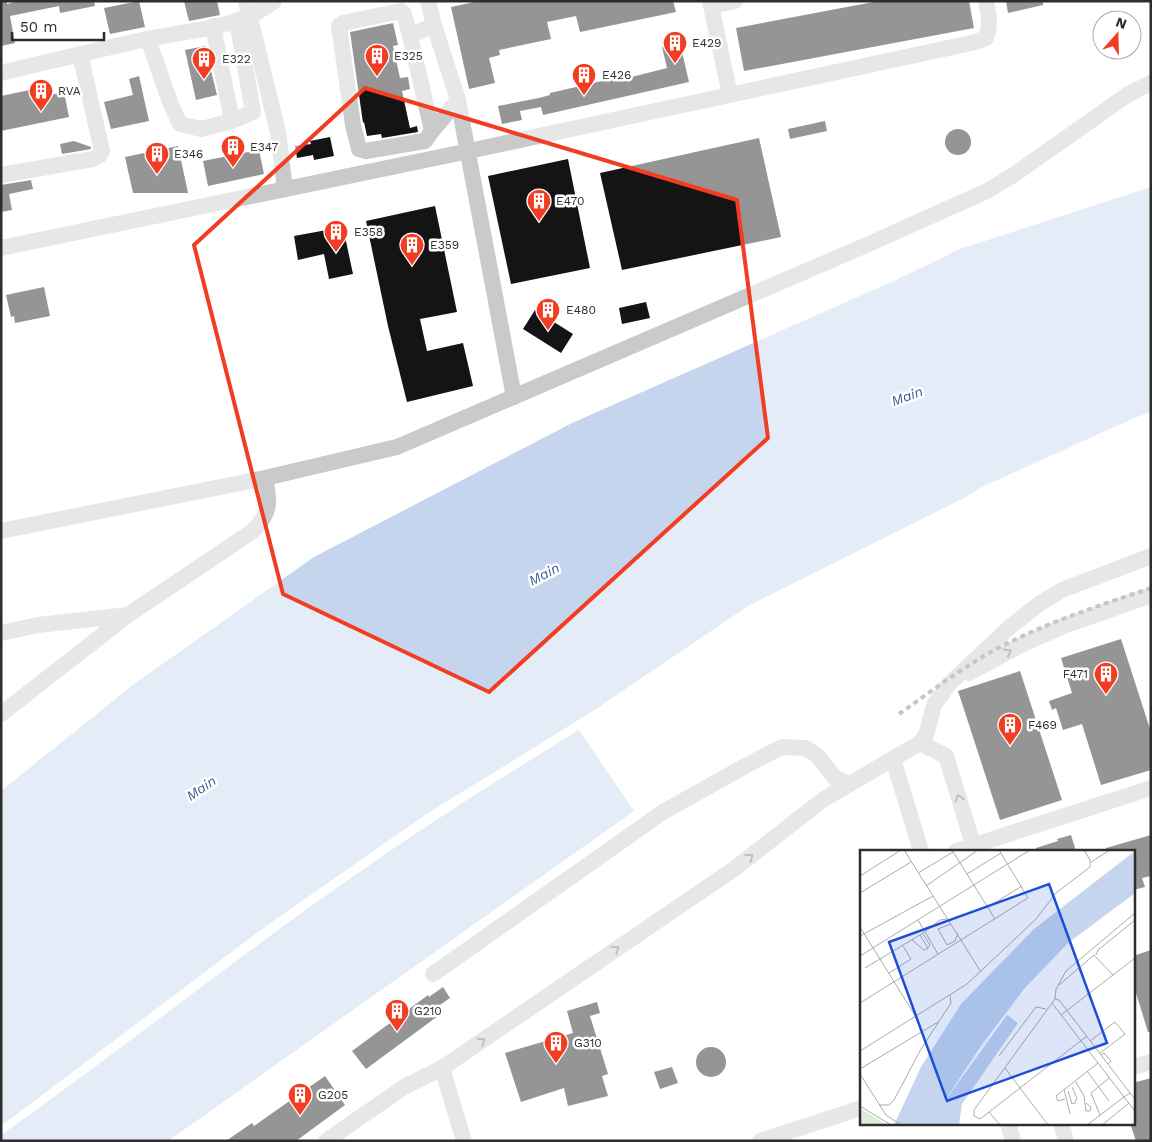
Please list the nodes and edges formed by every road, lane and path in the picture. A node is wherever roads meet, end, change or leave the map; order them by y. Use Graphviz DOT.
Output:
graph roads {
  1 [pos="274,1"];
  2 [pos="428,1"];
  3 [pos="736,1"];
  4 [pos="986,1"];
  5 [pos="710,4"];
  6 [pos="244,13"];
  7 [pos="434,25"];
  8 [pos="213,26"];
  9 [pos="410,36"];
  10 [pos="148,39"];
  11 [pos="80,54"];
  12 [pos="1,73"];
  13 [pos="1151,83"];
  14 [pos="730,95"];
  15 [pos="458,100"];
  16 [pos="232,121"];
  17 [pos="432,131"];
  18 [pos="469,151"];
  19 [pos="1,175"];
  20 [pos="285,189"];
  21 [pos="1,248"];
  22 [pos="900,278"];
  23 [pos="905,291"];
  24 [pos="795,325"];
  25 [pos="799,335"];
  26 [pos="514,397"];
  27 [pos="265,478"];
  28 [pos="1,531"];
  29 [pos="1151,556"];
  30 [pos="1151,595"];
  31 [pos="128,614"];
  32 [pos="1,633"];
  33 [pos="949,684"];
  34 [pos="1,714"];
  35 [pos="920,743"];
  36 [pos="892,759"];
  37 [pos="38,761"];
  38 [pos="44,770"];
  39 [pos="848,784"];
  40 [pos="1151,788"];
  41 [pos="974,848"];
  42 [pos="921,850"];
  43 [pos="433,974"];
  44 [pos="1151,1062"];
  45 [pos="1134,1067"];
  46 [pos="442,1068"];
  47 [pos="860,1108"];
  48 [pos="1008,1124"];
  49 [pos="1061,1124"];
  50 [pos="326,1141"];
  51 [pos="464,1141"];
  52 [pos="760,1141"];
  53 [pos="1013,1141"];
  54 [pos="1066,1141"];
  1 -- 6 [label="street"];
  2 -- 7 [label="street"];
  3 -- 5 [label="street"];
  4 -- 14 [label="street"];
  5 -- 14 [label="street"];
  6 -- 8 [label="street"];
  6 -- 16 [label="street"];
  6 -- 20 [label="street"];
  7 -- 9 [label="street"];
  7 -- 15 [label="street"];
  8 -- 10 [label="street"];
  8 -- 16 [label="street"];
  9 -- 17 [label="street"];
  9 -- 17 [label="street"];
  10 -- 11 [label="street"];
  10 -- 16 [label="street"];
  11 -- 12 [label="street"];
  11 -- 19 [label="street"];
  13 -- 26 [label="street"];
  14 -- 18 [label="street"];
  15 -- 17 [label="street"];
  15 -- 18 [label="street"];
  18 -- 20 [label="street"];
  18 -- 26 [label="street"];
  20 -- 21 [label="street"];
  22 -- 23 [label="path"];
  24 -- 25 [label="path"];
  26 -- 27 [label="street"];
  27 -- 28 [label="street"];
  27 -- 31 [label="street"];
  29 -- 33 [label="street"];
  33 -- 30 [label="street, one-way"];
  31 -- 32 [label="street"];
  31 -- 34 [label="street"];
  33 -- 35 [label="street"];
  35 -- 36 [label="street"];
  41 -- 35 [label="street, one-way"];
  36 -- 39 [label="street"];
  36 -- 42 [label="street"];
  37 -- 38 [label="path"];
  39 -- 43 [label="street"];
  46 -- 39 [label="street, one-way"];
  40 -- 41 [label="street"];
  44 -- 45 [label="street"];
  46 -- 50 [label="street"];
  46 -- 51 [label="street"];
  47 -- 52 [label="street"];
  48 -- 53 [label="street"];
  49 -- 54 [label="street"];
}
